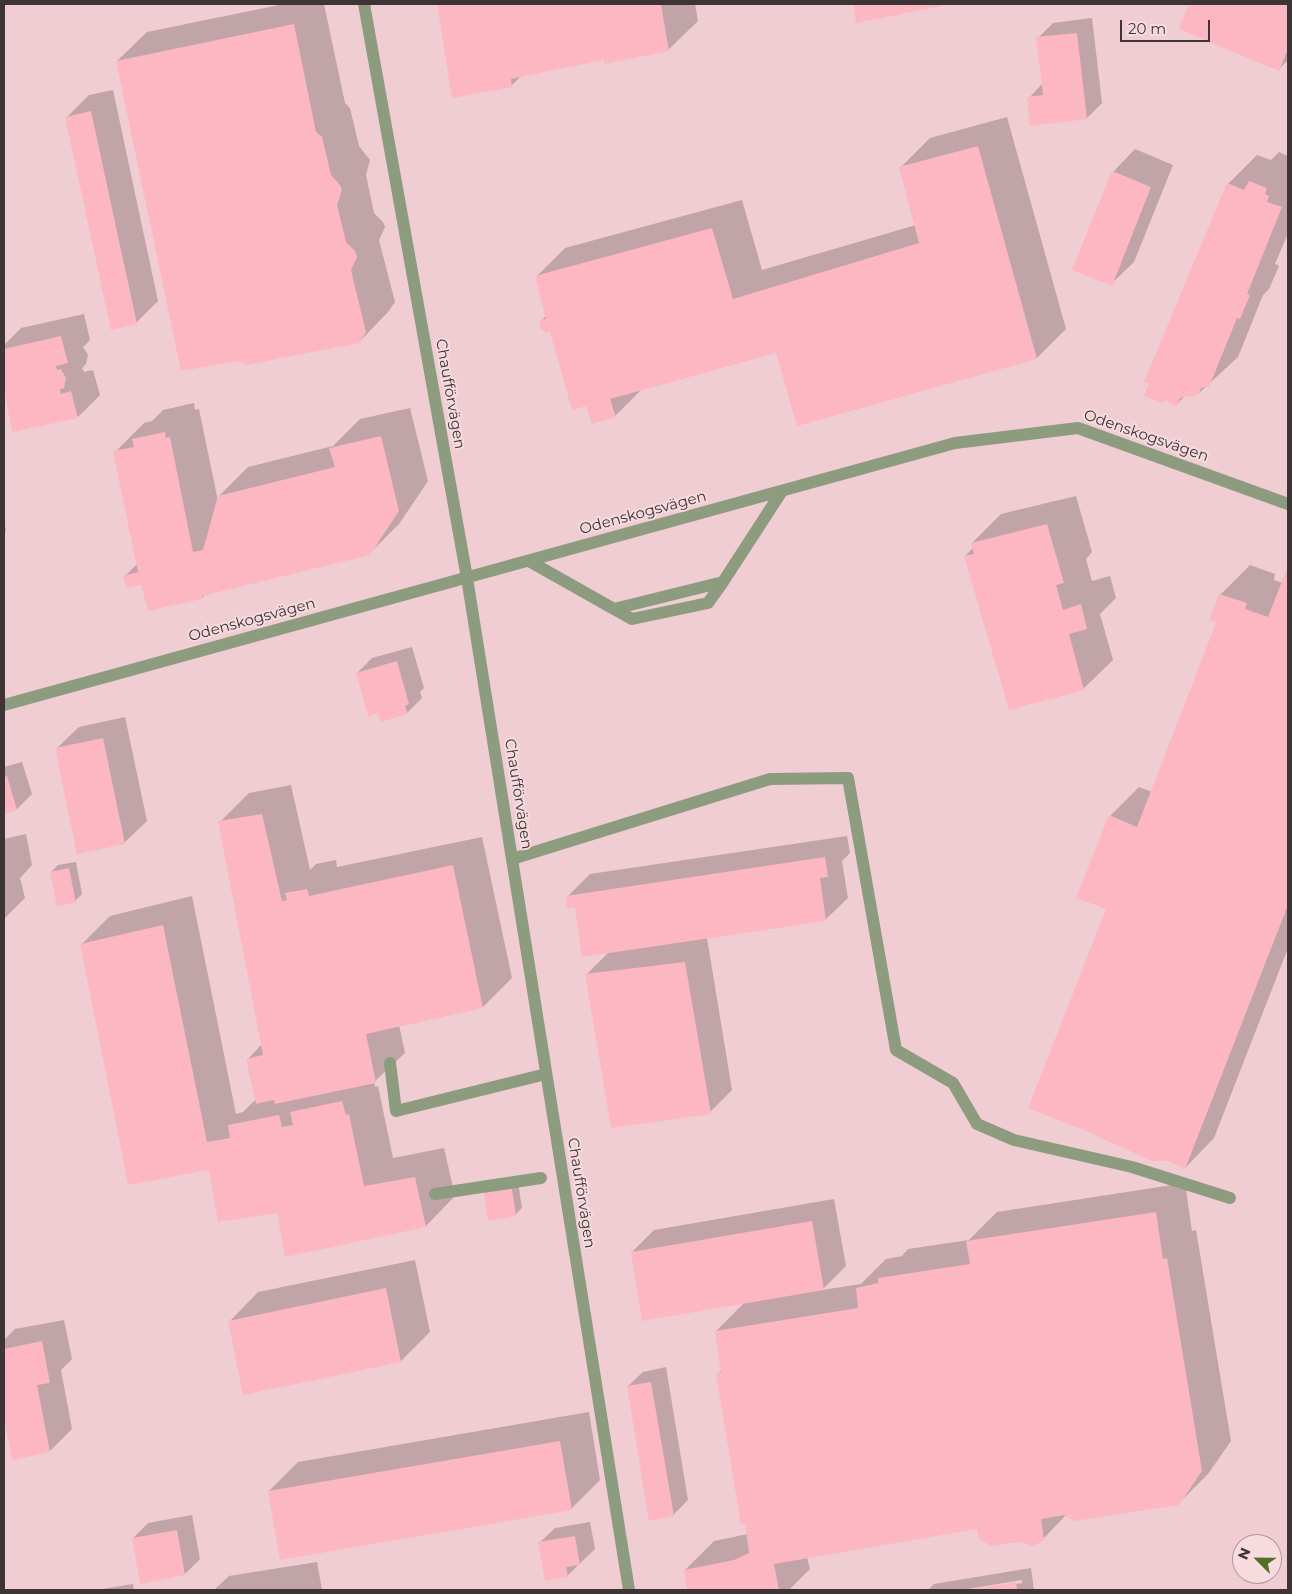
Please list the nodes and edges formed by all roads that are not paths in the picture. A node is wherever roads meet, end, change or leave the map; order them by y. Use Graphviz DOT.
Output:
graph roads {
  1 [pos="364,4"];
  2 [pos="782,491"];
  3 [pos="1288,504"];
  4 [pos="528,561"];
  5 [pos="467,578"];
  6 [pos="4,705"];
  7 [pos="512,859"];
  8 [pos="390,1063"];
  9 [pos="546,1074"];
  10 [pos="541,1178"];
  11 [pos="435,1194"];
  12 [pos="1230,1198"];
  13 [pos="628,1590"];
  1 -- 5 [label="street, Chaufförvägen"];
  2 -- 3 [label="street, Odenskogsvägen"];
  2 -- 4 [label="street, Odenskogsvägen"];
  2 -- 4 [label="street"];
  4 -- 5 [label="street, Odenskogsvägen"];
  5 -- 6 [label="street, Odenskogsvägen"];
  5 -- 7 [label="street, Chaufförvägen"];
  7 -- 9 [label="street, Chaufförvägen"];
  7 -- 12 [label="street"];
  8 -- 9 [label="street"];
  9 -- 13 [label="street, Chaufförvägen"];
  10 -- 11 [label="street"];
}
